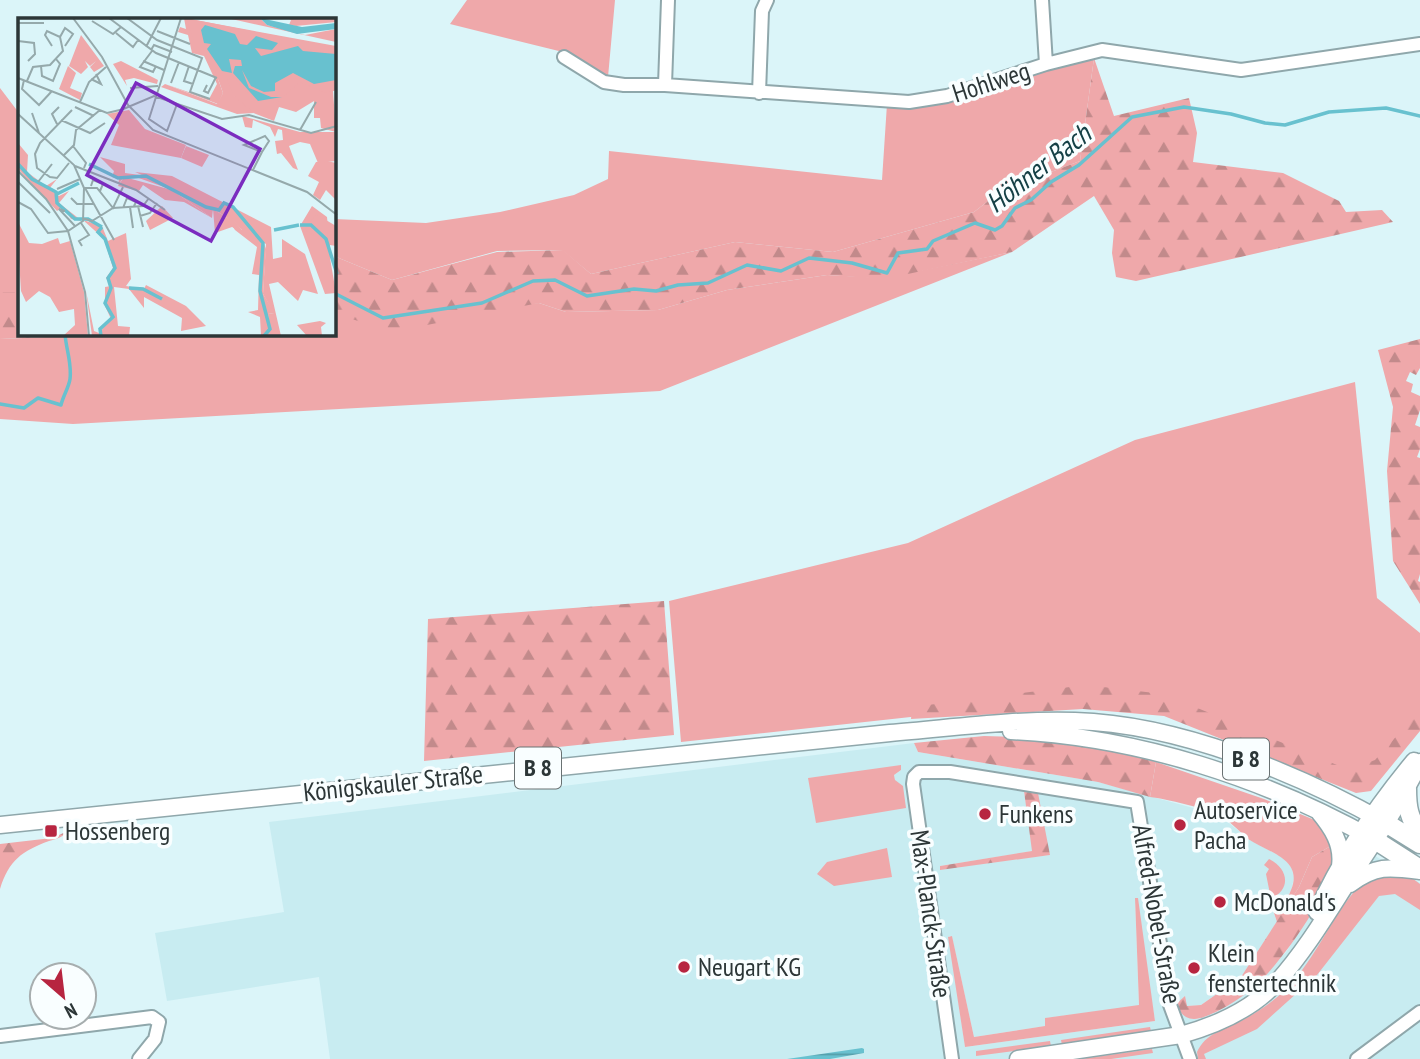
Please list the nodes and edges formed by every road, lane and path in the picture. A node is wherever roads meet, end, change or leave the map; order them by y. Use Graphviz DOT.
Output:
graph roads {
  1 [pos="668,0"];
  2 [pos="767,0"];
  3 [pos="1042,0"];
  4 [pos="1420,44"];
  5 [pos="564,57"];
  6 [pos="1046,64"];
  7 [pos="665,85"];
  8 [pos="759,93"];
  9 [pos="953,728"];
  10 [pos="1420,753"];
  11 [pos="1420,762"];
  12 [pos="919,772"];
  13 [pos="1407,789"];
  14 [pos="1315,808"];
  15 [pos="1379,819"];
  16 [pos="0,825"];
  17 [pos="1420,833"];
  18 [pos="1369,836"];
  19 [pos="1420,844"];
  20 [pos="1340,868"];
  21 [pos="1420,870"];
  22 [pos="1342,890"];
  23 [pos="1299,954"];
  24 [pos="1420,1012"];
  25 [pos="0,1035"];
  26 [pos="1181,1035"];
  27 [pos="139,1059"];
  28 [pos="951,1059"];
  29 [pos="1018,1059"];
  30 [pos="1190,1059"];
  31 [pos="1357,1059"];
  1 -- 7 [label="street"];
  2 -- 8 [label="street"];
  3 -- 6 [label="street"];
  4 -- 6 [label="street, Hohlweg"];
  5 -- 7 [label="street, Hohlweg"];
  6 -- 8 [label="street, Hohlweg"];
  7 -- 8 [label="street, Hohlweg"];
  9 -- 14 [label="main road, Königskauler Straße / B 8"];
  9 -- 15 [label="main road, Königskauler Straße / B 8"];
  9 -- 16 [label="main road, Königskauler Straße / B 8"];
  10 -- 15 [label="main road"];
  11 -- 13 [label="main road"];
  12 -- 26 [label="street, Alfred-Nobel-Straße"];
  12 -- 28 [label="street, Max-Planck-Straße"];
  13 -- 15 [label="main road"];
  13 -- 17 [label="highway"];
  14 -- 18 [label="main road, B 8"];
  14 -- 20 [label="main road"];
  15 -- 18 [label="main road"];
  15 -- 19 [label="highway"];
  18 -- 20 [label="main road"];
  18 -- 21 [label="highway"];
  18 -- 22 [label="main road"];
  20 -- 23 [label="main road"];
  21 -- 22 [label="main road"];
  22 -- 23 [label="main road"];
  23 -- 26 [label="main road"];
  24 -- 31 [label="street"];
  25 -- 27 [label="street"];
  26 -- 29 [label="main road"];
  26 -- 30 [label="street"];
}
